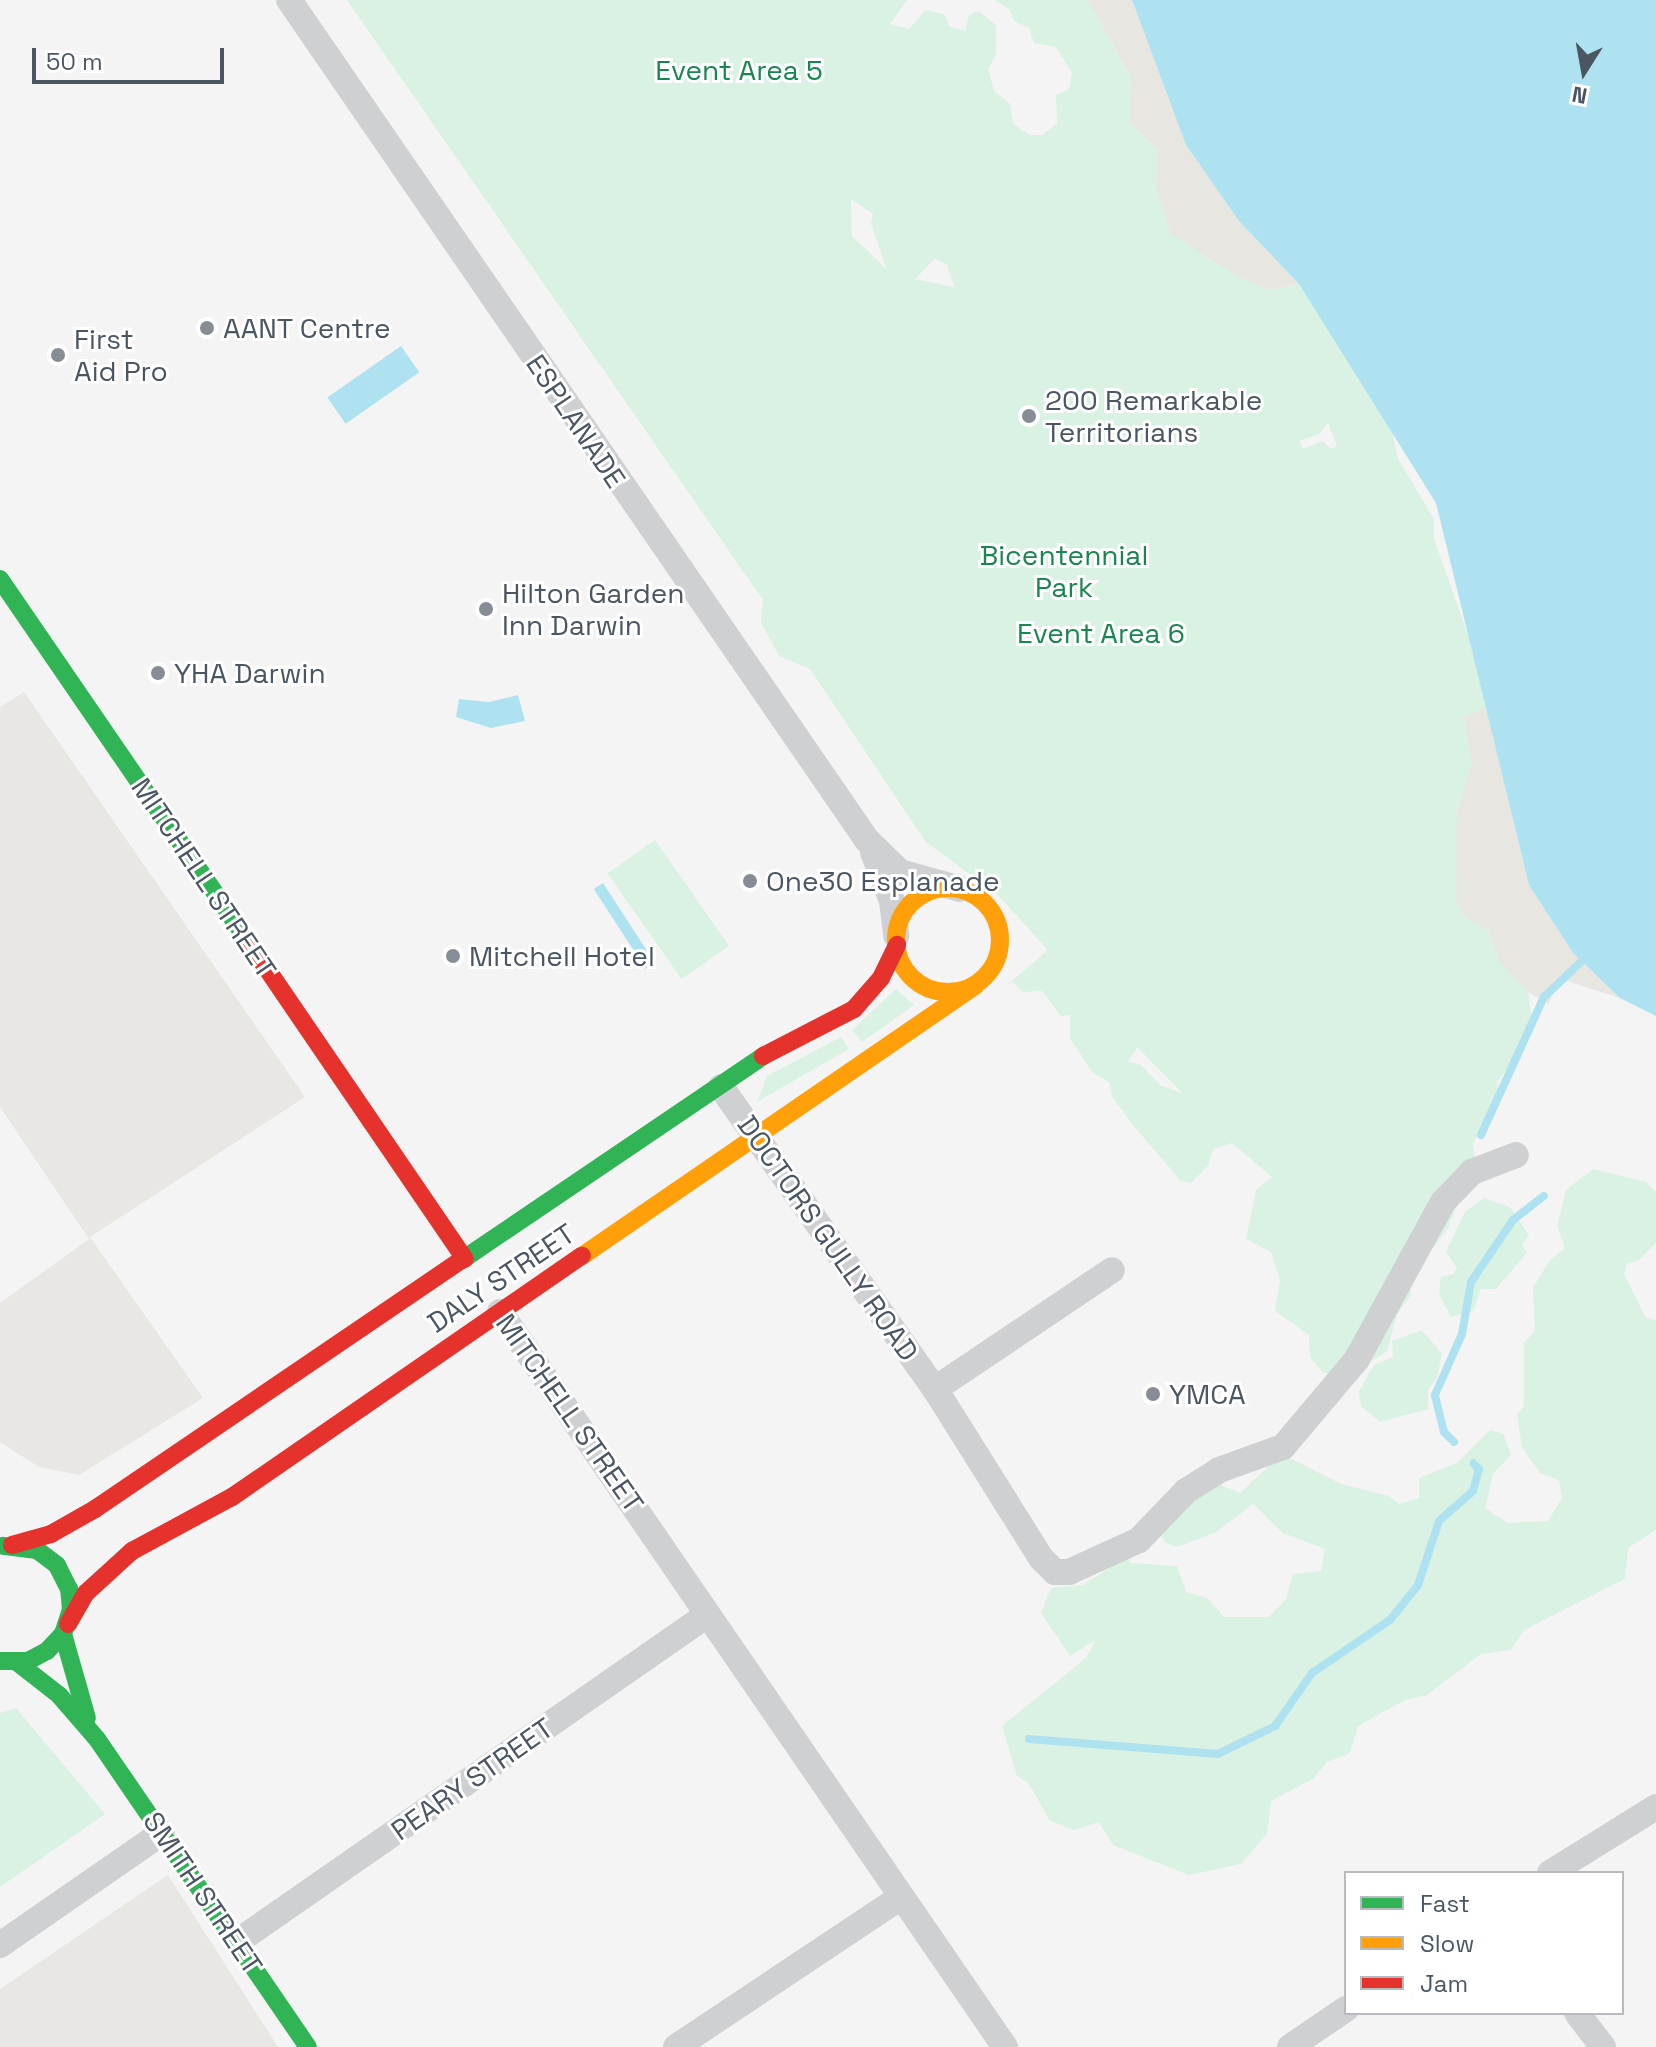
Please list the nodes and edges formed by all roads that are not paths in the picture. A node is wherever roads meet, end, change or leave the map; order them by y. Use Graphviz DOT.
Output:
graph roads {
  1 [pos="289,0"];
  2 [pos="0,579"];
  3 [pos="867,840"];
  4 [pos="960,889"];
  5 [pos="896,941"];
  6 [pos="975,986"];
  7 [pos="721,1087"];
  8 [pos="757,1136"];
  9 [pos="1516,1155"];
  10 [pos="470,1266"];
  11 [pos="1112,1270"];
  12 [pos="496,1306"];
  13 [pos="935,1389"];
  14 [pos="3,1545"];
  15 [pos="707,1615"];
  16 [pos="66,1629"];
  17 [pos="7,1663"];
  18 [pos="97,1739"];
  19 [pos="1656,1807"];
  20 [pos="162,1833"];
  21 [pos="1553,1871"];
  22 [pos="901,1897"];
  23 [pos="237,1942"];
  24 [pos="0,1945"];
  25 [pos="1344,2012"];
  26 [pos="1579,2015"];
  27 [pos="1329,2036"];
  28 [pos="308,2047"];
  29 [pos="676,2047"];
  30 [pos="1005,2047"];
  31 [pos="1290,2047"];
  32 [pos="1603,2047"];
  1 -- 3 [label="street, ESPLANADE"];
  2 -- 10 [label="main road, MITCHELL STREET"];
  3 -- 4 [label="street, ESPLANADE"];
  3 -- 5 [label="street, ESPLANADE"];
  4 -- 5 [label="main road, DALY STREET"];
  4 -- 6 [label="main road, DALY STREET"];
  5 -- 6 [label="main road"];
  5 -- 7 [label="main road, DALY STREET"];
  6 -- 8 [label="main road, DALY STREET"];
  7 -- 8 [label="street, DOCTORS GULLY ROAD"];
  7 -- 10 [label="main road, DALY STREET"];
  8 -- 12 [label="main road, DALY STREET"];
  8 -- 13 [label="street, DOCTORS GULLY ROAD"];
  9 -- 13 [label="street, DOCTORS GULLY ROAD"];
  10 -- 14 [label="main road, DALY STREET"];
  11 -- 13 [label="street, DOCTORS GULLY ROAD"];
  12 -- 15 [label="street, MITCHELL STREET"];
  12 -- 16 [label="main road, DALY STREET"];
  14 -- 16 [label="main road, SMITH STREET"];
  15 -- 22 [label="street, MITCHELL STREET"];
  15 -- 23 [label="street, PEARY STREET"];
  16 -- 17 [label="main road, DALY STREET"];
  16 -- 18 [label="main road, SMITH STREET"];
  17 -- 18 [label="main road, SMITH STREET"];
  18 -- 20 [label="main road, SMITH STREET"];
  19 -- 21 [label="street"];
  20 -- 23 [label="main road, SMITH STREET"];
  20 -- 24 [label="street"];
  22 -- 29 [label="street"];
  22 -- 30 [label="street, MITCHELL STREET"];
  23 -- 28 [label="main road, SMITH STREET"];
  25 -- 27 [label="street"];
  26 -- 32 [label="street"];
  27 -- 31 [label="street"];
}
